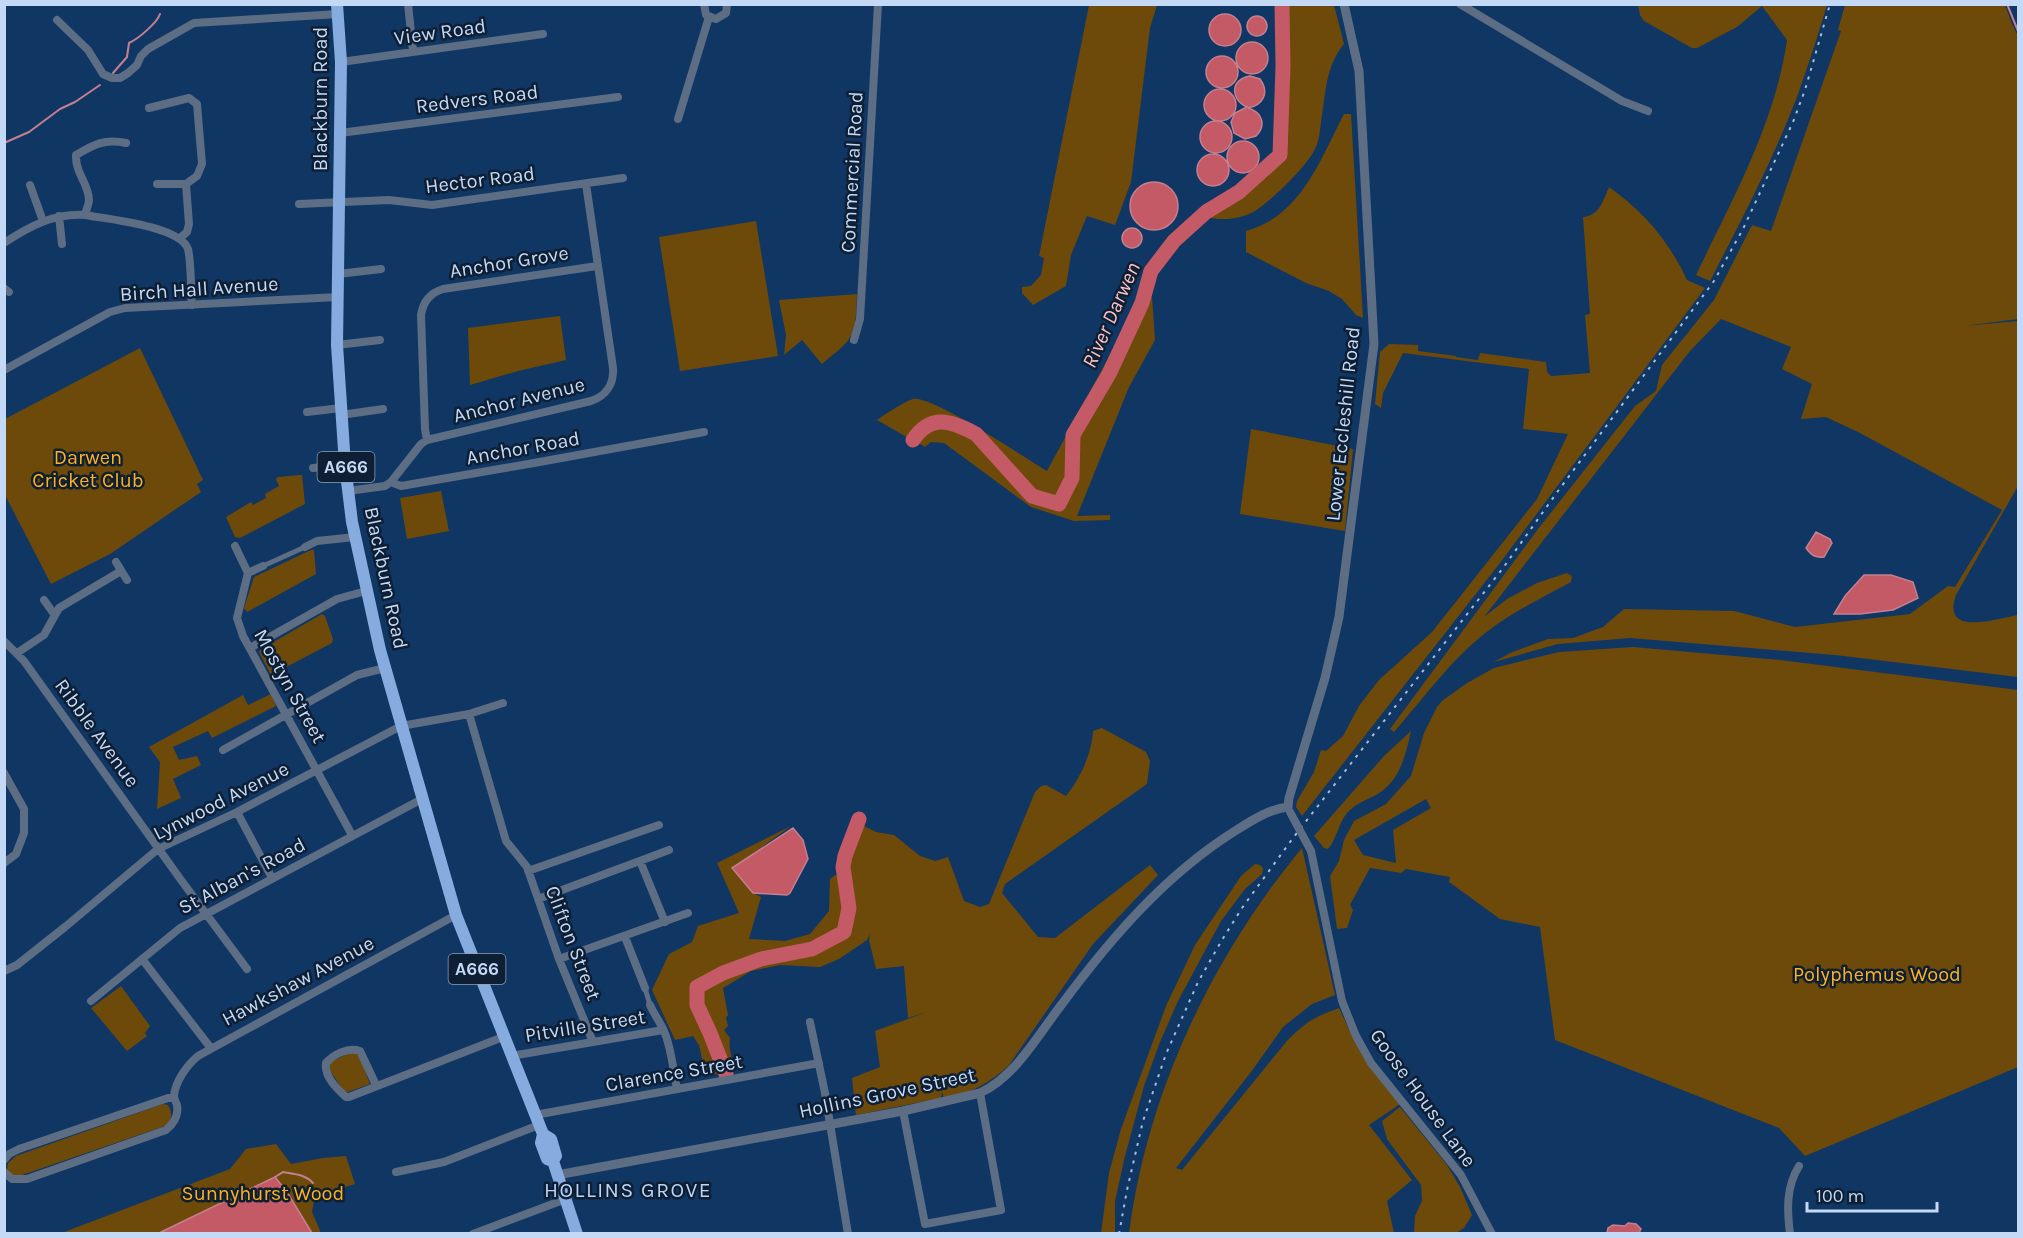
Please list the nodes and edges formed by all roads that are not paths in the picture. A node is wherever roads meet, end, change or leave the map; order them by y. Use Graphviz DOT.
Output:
graph roads {
  1 [pos="408,4"];
  2 [pos="704,4"];
  3 [pos="727,4"];
  4 [pos="878,4"];
  5 [pos="1344,4"];
  6 [pos="1460,4"];
  7 [pos="338,9"];
  8 [pos="709,17"];
  9 [pos="57,20"];
  10 [pos="543,34"];
  11 [pos="413,51"];
  12 [pos="341,62"];
  13 [pos="618,97"];
  14 [pos="150,108"];
  15 [pos="1648,111"];
  16 [pos="678,119"];
  17 [pos="340,133"];
  18 [pos="126,143"];
  19 [pos="623,178"];
  20 [pos="157,184"];
  21 [pos="186,184"];
  22 [pos="586,184"];
  23 [pos="30,186"];
  24 [pos="340,202"];
  25 [pos="299,204"];
  26 [pos="85,215"];
  27 [pos="59,216"];
  28 [pos="43,220"];
  29 [pos="180,238"];
  30 [pos="4,243"];
  31 [pos="62,244"];
  32 [pos="597,266"];
  33 [pos="381,269"];
  34 [pos="338,274"];
  35 [pos="338,297"];
  36 [pos="192,305"];
  37 [pos="380,340"];
  38 [pos="854,340"];
  39 [pos="337,345"];
  40 [pos="4,370"];
  41 [pos="383,409"];
  42 [pos="307,412"];
  43 [pos="341,412"];
  44 [pos="704,432"];
  45 [pos="427,440"];
  46 [pos="345,465"];
  47 [pos="313,468"];
  48 [pos="391,482"];
  49 [pos="348,491"];
  50 [pos="354,537"];
  51 [pos="235,546"];
  52 [pos="304,547"];
  53 [pos="116,562"];
  54 [pos="263,567"];
  55 [pos="121,571"];
  56 [pos="248,573"];
  57 [pos="127,580"];
  58 [pos="366,591"];
  59 [pos="44,600"];
  60 [pos="54,614"];
  61 [pos="4,640"];
  62 [pos="250,648"];
  63 [pos="17,653"];
  64 [pos="385,668"];
  65 [pos="503,704"];
  66 [pos="286,714"];
  67 [pos="469,714"];
  68 [pos="401,726"];
  69 [pos="223,750"];
  70 [pos="318,770"];
  71 [pos="4,773"];
  72 [pos="422,799"];
  73 [pos="1289,810"];
  74 [pos="237,812"];
  75 [pos="659,825"];
  76 [pos="352,836"];
  77 [pos="158,849"];
  78 [pos="669,850"];
  79 [pos="640,861"];
  80 [pos="4,863"];
  81 [pos="528,871"];
  82 [pos="272,878"];
  83 [pos="538,899"];
  84 [pos="688,913"];
  85 [pos="206,915"];
  86 [pos="456,915"];
  87 [pos="664,922"];
  88 [pos="625,937"];
  89 [pos="142,959"];
  90 [pos="559,959"];
  91 [pos="247,969"];
  92 [pos="4,971"];
  93 [pos="645,988"];
  94 [pos="91,1001"];
  95 [pos="650,1005"];
  96 [pos="810,1022"];
  97 [pos="663,1030"];
  98 [pos="503,1037"];
  99 [pos="593,1042"];
  100 [pos="210,1047"];
  101 [pos="511,1056"];
  102 [pos="819,1063"];
  103 [pos="376,1085"];
  104 [pos="677,1089"];
  105 [pos="980,1093"];
  106 [pos="174,1096"];
  107 [pos="903,1112"];
  108 [pos="539,1125"];
  109 [pos="830,1125"];
  110 [pos="4,1160"];
  111 [pos="1799,1166"];
  112 [pos="4,1172"];
  113 [pos="396,1172"];
  114 [pos="557,1175"];
  115 [pos="566,1199"];
  116 [pos="473,1233"];
  117 [pos="577,1233"];
  118 [pos="848,1233"];
  119 [pos="1491,1233"];
  120 [pos="1790,1233"];
  1 -- 11 [label="street"];
  2 -- 8 [label="street"];
  3 -- 8 [label="street"];
  4 -- 38 [label="street, Commercial Road"];
  5 -- 73 [label="street, Lower Eccleshill Road"];
  6 -- 15 [label="street"];
  7 -- 9 [label="street"];
  7 -- 12 [label="highway, Blackburn Road / A666"];
  8 -- 16 [label="street"];
  10 -- 11 [label="street, View Road"];
  11 -- 12 [label="street, View Road"];
  12 -- 17 [label="highway, Blackburn Road / A666"];
  13 -- 17 [label="street, Redvers Road"];
  14 -- 21 [label="street"];
  17 -- 24 [label="highway, Blackburn Road / A666"];
  18 -- 26 [label="street"];
  19 -- 22 [label="street, Hector Road"];
  20 -- 21 [label="street"];
  21 -- 29 [label="street"];
  22 -- 24 [label="street, Hector Road"];
  22 -- 32 [label="street, Anchor Avenue"];
  23 -- 28 [label="street"];
  24 -- 25 [label="street, Hector Road"];
  24 -- 34 [label="highway, Blackburn Road / A666"];
  26 -- 27 [label="street"];
  26 -- 29 [label="street"];
  27 -- 28 [label="street"];
  27 -- 31 [label="street"];
  28 -- 30 [label="street"];
  29 -- 36 [label="street"];
  32 -- 45 [label="street, Anchor Avenue"];
  32 -- 45 [label="street, Anchor Grove"];
  33 -- 34 [label="street"];
  34 -- 35 [label="highway, Blackburn Road / A666"];
  35 -- 36 [label="street, Birch Hall Avenue"];
  35 -- 39 [label="highway, Blackburn Road / A666"];
  36 -- 40 [label="street, Birch Hall Avenue"];
  37 -- 39 [label="street"];
  39 -- 43 [label="highway, Blackburn Road / A666"];
  41 -- 43 [label="street"];
  42 -- 43 [label="street"];
  43 -- 46 [label="highway, Blackburn Road / A666"];
  44 -- 48 [label="street, Anchor Road"];
  45 -- 48 [label="street"];
  46 -- 47 [label="street"];
  46 -- 49 [label="highway, Blackburn Road / A666"];
  48 -- 49 [label="street, Anchor Road"];
  49 -- 50 [label="highway, Blackburn Road / A666"];
  50 -- 52 [label="street"];
  50 -- 58 [label="highway, Blackburn Road / A666"];
  51 -- 56 [label="street"];
  52 -- 54 [label="street"];
  53 -- 55 [label="street"];
  54 -- 56 [label="street"];
  55 -- 57 [label="street"];
  55 -- 60 [label="street"];
  56 -- 62 [label="street, Mostyn Street"];
  58 -- 62 [label="street"];
  58 -- 64 [label="highway, Blackburn Road / A666"];
  59 -- 60 [label="street"];
  60 -- 63 [label="street"];
  61 -- 63 [label="street, Ribble Avenue"];
  62 -- 66 [label="street, Mostyn Street"];
  63 -- 77 [label="street, Ribble Avenue"];
  64 -- 66 [label="street"];
  64 -- 68 [label="highway, Blackburn Road / A666"];
  65 -- 67 [label="street, Lynwood Avenue"];
  66 -- 69 [label="street"];
  66 -- 70 [label="street, Mostyn Street"];
  67 -- 68 [label="street, Lynwood Avenue"];
  67 -- 81 [label="street, Clifton Street"];
  68 -- 70 [label="street, Lynwood Avenue"];
  68 -- 72 [label="highway, Blackburn Road / A666"];
  70 -- 74 [label="street, Lynwood Avenue"];
  70 -- 76 [label="street, Mostyn Street"];
  71 -- 80 [label="street"];
  72 -- 76 [label="street, St Alban's Road"];
  72 -- 86 [label="highway, Blackburn Road / A666"];
  73 -- 105 [label="street, Hollins Grove Street"];
  73 -- 119 [label="street, Goose House Lane, bridge"];
  74 -- 77 [label="street, Lynwood Avenue"];
  74 -- 82 [label="street"];
  75 -- 81 [label="street"];
  76 -- 82 [label="street, St Alban's Road"];
  77 -- 85 [label="street, Ribble Avenue"];
  77 -- 92 [label="street, Lynwood Avenue"];
  78 -- 79 [label="street"];
  79 -- 83 [label="street"];
  79 -- 87 [label="street"];
  81 -- 83 [label="street, Clifton Street"];
  82 -- 85 [label="street, St Alban's Road"];
  83 -- 90 [label="street, Clifton Street"];
  84 -- 87 [label="street"];
  85 -- 89 [label="street, St Alban's Road"];
  85 -- 91 [label="street, Ribble Avenue"];
  86 -- 98 [label="highway, Blackburn Road / A666"];
  86 -- 100 [label="street, Hawkshaw Avenue"];
  87 -- 88 [label="street"];
  88 -- 90 [label="street"];
  88 -- 93 [label="street"];
  89 -- 94 [label="street, St Alban's Road"];
  89 -- 100 [label="street"];
  90 -- 99 [label="street, Clifton Street"];
  93 -- 95 [label="street"];
  95 -- 97 [label="street, Pitville Street"];
  96 -- 102 [label="street"];
  97 -- 99 [label="street, Pitville Street"];
  97 -- 104 [label="street, Pitville Street"];
  98 -- 101 [label="highway, Blackburn Road / A666"];
  98 -- 103 [label="street"];
  99 -- 101 [label="street, Pitville Street"];
  100 -- 106 [label="street, Hawkshaw Avenue"];
  101 -- 108 [label="highway, Blackburn Road / A666"];
  102 -- 104 [label="street, Clarence Street"];
  102 -- 109 [label="street"];
  103 -- 103 [label="street"];
  104 -- 108 [label="street, Clarence Street"];
  105 -- 107 [label="street, Hollins Grove Street"];
  105 -- 107 [label="street"];
  106 -- 110 [label="street"];
  106 -- 112 [label="street, Hawkshaw Avenue"];
  107 -- 109 [label="street, Hollins Grove Street"];
  108 -- 113 [label="street, Clarence Street"];
  108 -- 114 [label="highway, Blackburn Road / A666"];
  109 -- 114 [label="street, Hollins Grove Street"];
  109 -- 118 [label="street"];
  111 -- 120 [label="street"];
  114 -- 115 [label="highway, Blackburn Road / A666"];
  115 -- 116 [label="street"];
  115 -- 117 [label="highway, Blackburn Road / A666"];
}
